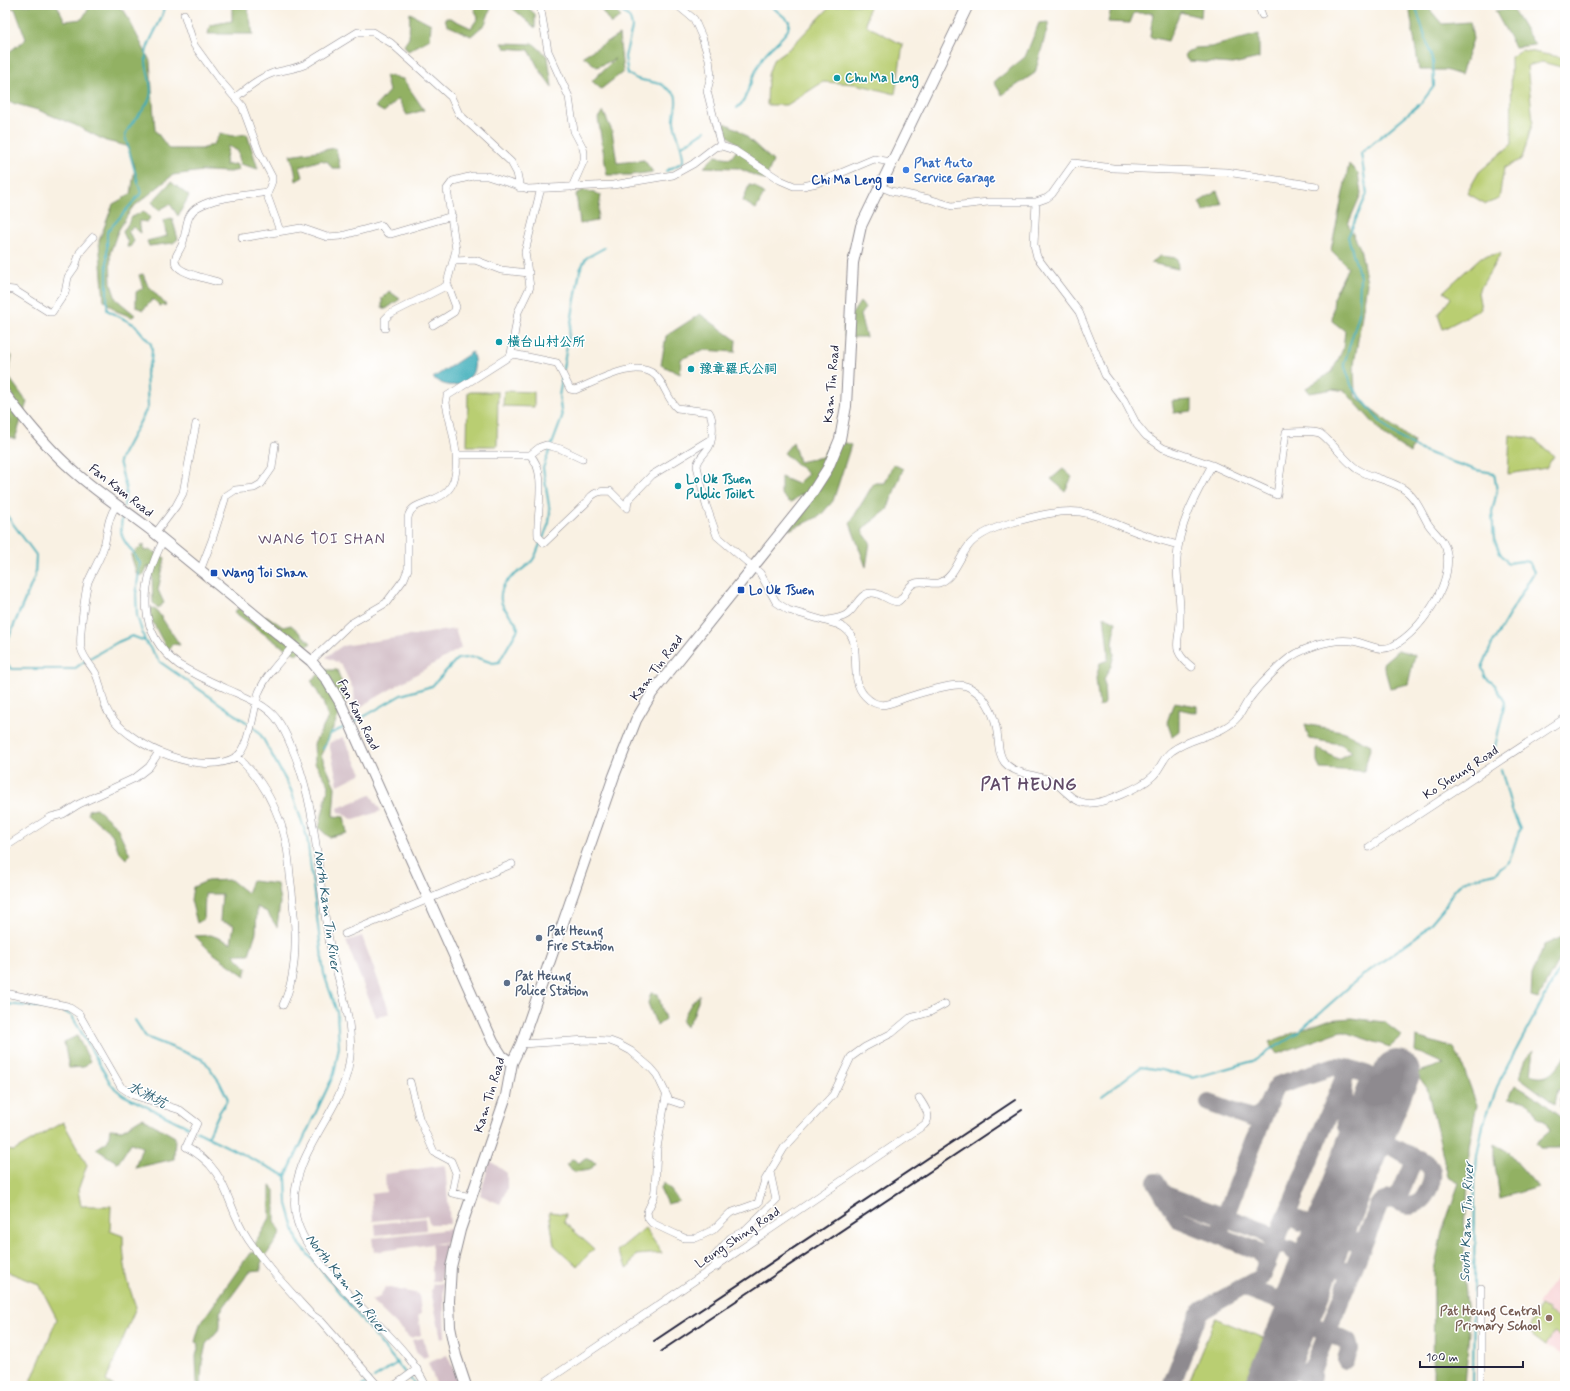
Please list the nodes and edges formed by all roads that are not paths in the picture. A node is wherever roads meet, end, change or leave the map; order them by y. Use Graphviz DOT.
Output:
graph roads {
  1 [pos="540,5"];
  2 [pos="677,5"];
  3 [pos="968,5"];
  4 [pos="1258,5"];
  5 [pos="184,14"];
  6 [pos="1262,15"];
  7 [pos="236,97"];
  8 [pos="721,146"];
  9 [pos="891,162"];
  10 [pos="879,186"];
  11 [pos="1316,186"];
  12 [pos="572,187"];
  13 [pos="520,188"];
  14 [pos="541,188"];
  15 [pos="266,192"];
  16 [pos="1036,202"];
  17 [pos="452,216"];
  18 [pos="280,231"];
  19 [pos="93,237"];
  20 [pos="242,238"];
  21 [pos="455,262"];
  22 [pos="529,273"];
  23 [pos="218,282"];
  24 [pos="448,285"];
  25 [pos="5,289"];
  26 [pos="433,325"];
  27 [pos="385,328"];
  28 [pos="511,354"];
  29 [pos="5,394"];
  30 [pos="196,424"];
  31 [pos="711,439"];
  32 [pos="275,444"];
  33 [pos="456,455"];
  34 [pos="530,455"];
  35 [pos="582,459"];
  36 [pos="1212,465"];
  37 [pos="116,506"];
  38 [pos="159,538"];
  39 [pos="1178,545"];
  40 [pos="752,566"];
  41 [pos="200,570"];
  42 [pos="826,621"];
  43 [pos="293,646"];
  44 [pos="311,661"];
  45 [pos="1192,667"];
  46 [pos="256,703"];
  47 [pos="1565,718"];
  48 [pos="159,752"];
  49 [pos="237,756"];
  50 [pos="1369,847"];
  51 [pos="5,848"];
  52 [pos="512,864"];
  53 [pos="429,900"];
  54 [pos="345,934"];
  55 [pos="5,993"];
  56 [pos="946,1004"];
  57 [pos="283,1005"];
  58 [pos="521,1044"];
  59 [pos="512,1063"];
  60 [pos="410,1082"];
  61 [pos="666,1096"];
  62 [pos="919,1098"];
  63 [pos="681,1104"];
  64 [pos="770,1172"];
  65 [pos="471,1197"];
  66 [pos="717,1267"];
  67 [pos="1481,1288"];
  68 [pos="415,1371"];
  69 [pos="378,1386"];
  70 [pos="394,1386"];
  71 [pos="426,1386"];
  72 [pos="466,1386"];
  73 [pos="539,1386"];
  74 [pos="1481,1386"];
  1 -- 12 [label="street"];
  2 -- 8 [label="street"];
  3 -- 9 [label="main road, Kam Tin Road"];
  4 -- 6 [label="street"];
  5 -- 7 [label="street"];
  7 -- 13 [label="street"];
  7 -- 15 [label="street"];
  8 -- 9 [label="street"];
  8 -- 12 [label="street"];
  9 -- 10 [label="main road, Kam Tin Road"];
  10 -- 16 [label="street"];
  10 -- 40 [label="main road, Kam Tin Road"];
  11 -- 16 [label="street"];
  12 -- 14 [label="street"];
  13 -- 14 [label="street"];
  13 -- 17 [label="street"];
  14 -- 22 [label="street"];
  15 -- 18 [label="street"];
  15 -- 23 [label="street"];
  16 -- 36 [label="street"];
  17 -- 18 [label="street"];
  17 -- 21 [label="street"];
  18 -- 20 [label="street"];
  19 -- 25 [label="street"];
  21 -- 22 [label="street"];
  21 -- 24 [label="street"];
  22 -- 28 [label="street"];
  24 -- 26 [label="street"];
  24 -- 27 [label="street"];
  28 -- 31 [label="street"];
  28 -- 33 [label="street"];
  29 -- 37 [label="main road, Fan Kam Road"];
  30 -- 38 [label="street"];
  31 -- 34 [label="street"];
  31 -- 40 [label="street"];
  32 -- 41 [label="street"];
  33 -- 34 [label="street"];
  33 -- 44 [label="street"];
  34 -- 35 [label="street"];
  36 -- 39 [label="street"];
  36 -- 42 [label="street"];
  37 -- 38 [label="main road, Fan Kam Road"];
  37 -- 48 [label="street"];
  38 -- 41 [label="main road, Fan Kam Road"];
  38 -- 46 [label="street"];
  39 -- 42 [label="street"];
  39 -- 45 [label="street"];
  40 -- 42 [label="street"];
  40 -- 58 [label="main road, Kam Tin Road"];
  41 -- 43 [label="main road, Fan Kam Road"];
  43 -- 44 [label="main road, Fan Kam Road"];
  43 -- 46 [label="street"];
  44 -- 53 [label="main road, Fan Kam Road"];
  46 -- 49 [label="street"];
  46 -- 68 [label="street"];
  47 -- 50 [label="street, Ko Sheung Road"];
  48 -- 49 [label="street"];
  48 -- 51 [label="street"];
  49 -- 57 [label="street"];
  52 -- 53 [label="street"];
  53 -- 54 [label="street"];
  53 -- 59 [label="main road, Fan Kam Road"];
  55 -- 69 [label="street"];
  56 -- 64 [label="street"];
  58 -- 59 [label="main road, Kam Tin Road"];
  58 -- 61 [label="street"];
  59 -- 65 [label="main road, Kam Tin Road"];
  60 -- 65 [label="street"];
  61 -- 63 [label="street"];
  61 -- 64 [label="street"];
  62 -- 66 [label="street, Leung Shing Road"];
  64 -- 66 [label="street"];
  65 -- 72 [label="main road, Kam Tin Road"];
  66 -- 73 [label="street, Leung Shing Road"];
  67 -- 74 [label="street"];
  68 -- 70 [label="street"];
  68 -- 71 [label="street"];
}
